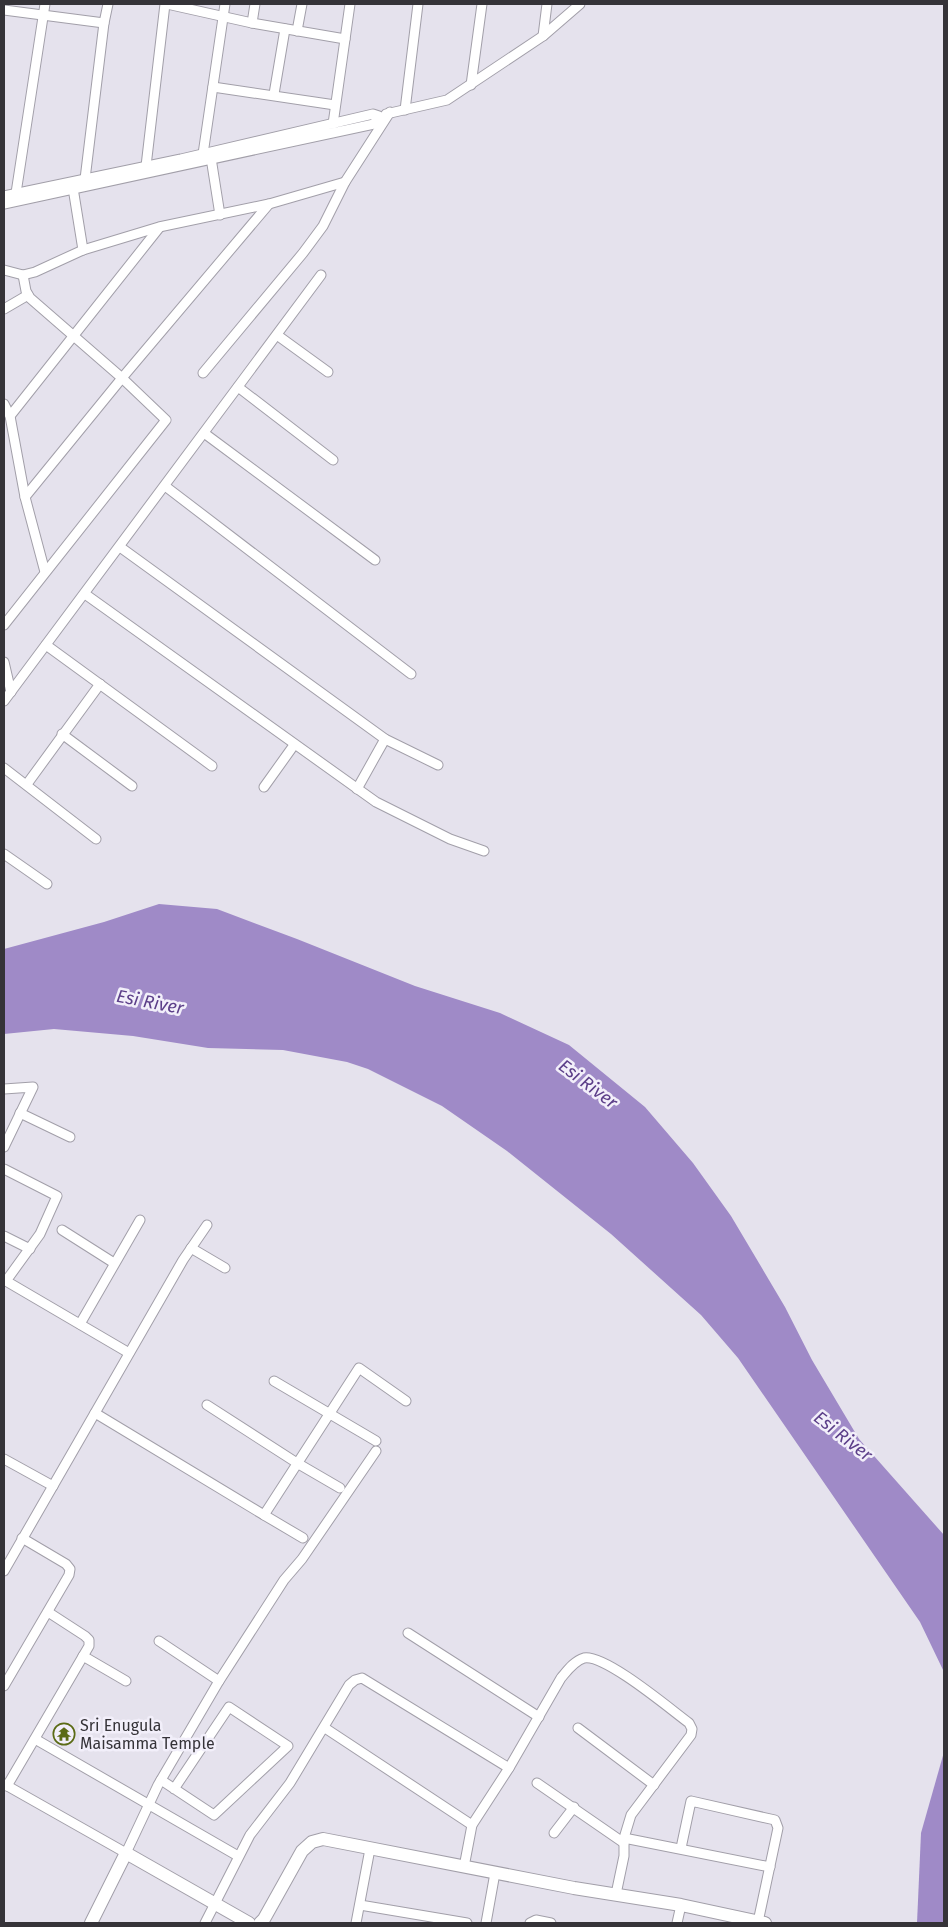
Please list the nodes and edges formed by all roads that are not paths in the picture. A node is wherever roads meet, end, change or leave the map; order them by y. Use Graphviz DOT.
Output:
graph roads {
  1 [pos="45,4"];
  2 [pos="108,4"];
  3 [pos="166,4"];
  4 [pos="225,4"];
  5 [pos="255,4"];
  6 [pos="302,4"];
  7 [pos="350,4"];
  8 [pos="418,4"];
  9 [pos="482,4"];
  10 [pos="547,4"];
  11 [pos="580,4"];
  12 [pos="4,10"];
  13 [pos="43,15"];
  14 [pos="223,17"];
  15 [pos="104,23"];
  16 [pos="252,23"];
  17 [pos="285,29"];
  18 [pos="297,31"];
  19 [pos="543,36"];
  20 [pos="345,38"];
  21 [pos="471,86"];
  22 [pos="214,87"];
  23 [pos="274,94"];
  24 [pos="335,104"];
  25 [pos="405,110"];
  26 [pos="390,112"];
  27 [pos="379,116"];
  28 [pos="333,124"];
  29 [pos="207,156"];
  30 [pos="146,166"];
  31 [pos="84,179"];
  32 [pos="345,182"];
  33 [pos="73,188"];
  34 [pos="16,193"];
  35 [pos="4,196"];
  36 [pos="4,204"];
  37 [pos="269,204"];
  38 [pos="220,215"];
  39 [pos="159,228"];
  40 [pos="83,250"];
  41 [pos="4,270"];
  42 [pos="23,275"];
  43 [pos="321,275"];
  44 [pos="28,295"];
  45 [pos="4,309"];
  46 [pos="276,335"];
  47 [pos="73,337"];
  48 [pos="328,372"];
  49 [pos="203,373"];
  50 [pos="122,378"];
  51 [pos="238,387"];
  52 [pos="4,404"];
  53 [pos="10,416"];
  54 [pos="204,433"];
  55 [pos="333,460"];
  56 [pos="164,486"];
  57 [pos="25,497"];
  58 [pos="120,547"];
  59 [pos="375,560"];
  60 [pos="45,572"];
  61 [pos="85,594"];
  62 [pos="4,625"];
  63 [pos="46,645"];
  64 [pos="4,662"];
  65 [pos="411,674"];
  66 [pos="100,684"];
  67 [pos="11,692"];
  68 [pos="4,701"];
  69 [pos="62,734"];
  70 [pos="385,739"];
  71 [pos="294,744"];
  72 [pos="438,765"];
  73 [pos="212,766"];
  74 [pos="4,768"];
  75 [pos="26,784"];
  76 [pos="132,786"];
  77 [pos="264,787"];
  78 [pos="358,789"];
  79 [pos="96,839"];
  80 [pos="484,850"];
  81 [pos="4,854"];
  82 [pos="47,884"];
  83 [pos="4,1089"];
  84 [pos="20,1113"];
  85 [pos="70,1137"];
  86 [pos="4,1147"];
  87 [pos="4,1168"];
  88 [pos="140,1220"];
  89 [pos="207,1225"];
  90 [pos="62,1230"];
  91 [pos="4,1236"];
  92 [pos="191,1248"];
  93 [pos="30,1249"];
  94 [pos="114,1263"];
  95 [pos="225,1268"];
  96 [pos="5,1282"];
  97 [pos="80,1324"];
  98 [pos="129,1353"];
  99 [pos="274,1381"];
  100 [pos="406,1401"];
  101 [pos="208,1405"];
  102 [pos="329,1412"];
  103 [pos="95,1413"];
  104 [pos="376,1441"];
  105 [pos="376,1451"];
  106 [pos="4,1460"];
  107 [pos="297,1463"];
  108 [pos="53,1486"];
  109 [pos="340,1488"];
  110 [pos="264,1515"];
  111 [pos="22,1538"];
  112 [pos="304,1538"];
  113 [pos="4,1571"];
  114 [pos="48,1612"];
  115 [pos="408,1633"];
  116 [pos="159,1642"];
  117 [pos="82,1656"];
  118 [pos="219,1680"];
  119 [pos="126,1682"];
  120 [pos="4,1686"];
  121 [pos="539,1717"];
  122 [pos="325,1728"];
  123 [pos="578,1728"];
  124 [pos="35,1739"];
  125 [pos="509,1768"];
  126 [pos="161,1780"];
  127 [pos="538,1783"];
  128 [pos="5,1785"];
  129 [pos="654,1785"];
  130 [pos="174,1789"];
  131 [pos="149,1803"];
  132 [pos="574,1807"];
  133 [pos="472,1825"];
  134 [pos="554,1833"];
  135 [pos="624,1840"];
  136 [pos="681,1848"];
  137 [pos="370,1849"];
  138 [pos="126,1853"];
  139 [pos="238,1856"];
  140 [pos="464,1867"];
  141 [pos="770,1867"];
  142 [pos="496,1873"];
  143 [pos="616,1894"];
  144 [pos="216,1904"];
  145 [pos="360,1905"];
  146 [pos="681,1905"];
  147 [pos="762,1922"];
  148 [pos="91,1923"];
  149 [pos="204,1923"];
  150 [pos="249,1923"];
  151 [pos="260,1923"];
  152 [pos="356,1923"];
  153 [pos="466,1923"];
  154 [pos="486,1923"];
  155 [pos="530,1923"];
  156 [pos="552,1923"];
  157 [pos="677,1923"];
  1 -- 13 [label="street"];
  2 -- 15 [label="street"];
  3 -- 14 [label="street"];
  3 -- 30 [label="street"];
  4 -- 14 [label="street"];
  5 -- 16 [label="street"];
  6 -- 18 [label="street"];
  7 -- 20 [label="street"];
  8 -- 25 [label="street"];
  9 -- 21 [label="street"];
  10 -- 19 [label="street"];
  11 -- 19 [label="street"];
  12 -- 13 [label="street"];
  13 -- 15 [label="street"];
  13 -- 34 [label="street"];
  14 -- 16 [label="street"];
  14 -- 22 [label="street"];
  15 -- 31 [label="street"];
  16 -- 17 [label="street"];
  17 -- 18 [label="street"];
  17 -- 23 [label="street"];
  18 -- 20 [label="street"];
  19 -- 21 [label="street"];
  20 -- 24 [label="street"];
  21 -- 25 [label="street"];
  22 -- 23 [label="street"];
  22 -- 29 [label="street"];
  23 -- 24 [label="street"];
  24 -- 28 [label="street"];
  25 -- 26 [label="street"];
  26 -- 27 [label="street"];
  26 -- 32 [label="street"];
  27 -- 28 [label="street"];
  27 -- 29 [label="street"];
  28 -- 29 [label="street"];
  29 -- 30 [label="street"];
  29 -- 33 [label="street"];
  29 -- 38 [label="street"];
  30 -- 31 [label="street"];
  31 -- 34 [label="street"];
  32 -- 37 [label="street"];
  32 -- 49 [label="street"];
  33 -- 36 [label="street"];
  33 -- 40 [label="street"];
  34 -- 35 [label="street"];
  37 -- 38 [label="street"];
  37 -- 50 [label="street"];
  38 -- 39 [label="street"];
  39 -- 40 [label="street"];
  39 -- 47 [label="street"];
  40 -- 42 [label="street"];
  41 -- 42 [label="street"];
  42 -- 44 [label="street"];
  43 -- 46 [label="street"];
  44 -- 45 [label="street"];
  44 -- 47 [label="street"];
  46 -- 48 [label="street"];
  46 -- 51 [label="street"];
  47 -- 50 [label="street"];
  47 -- 53 [label="street"];
  50 -- 57 [label="street"];
  50 -- 60 [label="street"];
  51 -- 54 [label="street"];
  51 -- 55 [label="street"];
  52 -- 53 [label="street"];
  53 -- 57 [label="street"];
  54 -- 56 [label="street"];
  54 -- 59 [label="street"];
  56 -- 58 [label="street"];
  56 -- 65 [label="street"];
  57 -- 60 [label="street"];
  58 -- 61 [label="street"];
  58 -- 70 [label="street"];
  60 -- 62 [label="street"];
  61 -- 63 [label="street"];
  61 -- 71 [label="street"];
  63 -- 66 [label="street"];
  63 -- 67 [label="street"];
  64 -- 67 [label="street"];
  66 -- 69 [label="street"];
  66 -- 73 [label="street"];
  67 -- 68 [label="street"];
  69 -- 75 [label="street"];
  69 -- 76 [label="street"];
  70 -- 72 [label="street"];
  70 -- 78 [label="street"];
  71 -- 77 [label="street"];
  71 -- 78 [label="street"];
  74 -- 75 [label="street"];
  75 -- 79 [label="street"];
  78 -- 80 [label="street"];
  81 -- 82 [label="street"];
  83 -- 84 [label="street"];
  84 -- 85 [label="street"];
  84 -- 86 [label="street"];
  87 -- 93 [label="street"];
  88 -- 94 [label="street"];
  89 -- 92 [label="street"];
  90 -- 94 [label="street"];
  91 -- 93 [label="street"];
  92 -- 95 [label="street"];
  92 -- 98 [label="street"];
  93 -- 96 [label="street"];
  94 -- 97 [label="street"];
  96 -- 97 [label="street"];
  97 -- 98 [label="street"];
  98 -- 103 [label="street"];
  99 -- 102 [label="street"];
  100 -- 102 [label="street"];
  101 -- 107 [label="street"];
  102 -- 104 [label="street"];
  102 -- 107 [label="street"];
  103 -- 108 [label="street"];
  103 -- 110 [label="street"];
  105 -- 118 [label="street"];
  106 -- 108 [label="street"];
  107 -- 109 [label="street"];
  107 -- 110 [label="street"];
  108 -- 111 [label="street"];
  110 -- 112 [label="street"];
  111 -- 113 [label="street"];
  111 -- 114 [label="street"];
  114 -- 117 [label="street"];
  114 -- 120 [label="street"];
  115 -- 121 [label="street"];
  116 -- 118 [label="street"];
  117 -- 119 [label="street"];
  117 -- 124 [label="street"];
  118 -- 126 [label="street"];
  121 -- 125 [label="street"];
  121 -- 129 [label="street"];
  122 -- 125 [label="street"];
  122 -- 133 [label="street"];
  122 -- 139 [label="street"];
  123 -- 129 [label="street"];
  124 -- 128 [label="street"];
  124 -- 131 [label="street"];
  125 -- 133 [label="street"];
  126 -- 130 [label="street"];
  126 -- 131 [label="street"];
  127 -- 132 [label="street"];
  128 -- 138 [label="street"];
  129 -- 135 [label="street"];
  130 -- 130 [label="street"];
  131 -- 138 [label="street"];
  131 -- 139 [label="street"];
  132 -- 134 [label="street"];
  132 -- 135 [label="street"];
  133 -- 140 [label="street"];
  135 -- 136 [label="street"];
  135 -- 143 [label="street"];
  136 -- 141 [label="street"];
  136 -- 141 [label="street"];
  137 -- 140 [label="street"];
  137 -- 145 [label="street"];
  137 -- 151 [label="street"];
  138 -- 144 [label="street"];
  138 -- 148 [label="street"];
  139 -- 144 [label="street"];
  140 -- 142 [label="street"];
  141 -- 147 [label="street"];
  142 -- 143 [label="street"];
  142 -- 154 [label="street"];
  143 -- 146 [label="street"];
  144 -- 149 [label="street"];
  144 -- 150 [label="street"];
  145 -- 152 [label="street"];
  145 -- 153 [label="street"];
  146 -- 147 [label="street"];
  146 -- 157 [label="street"];
  155 -- 156 [label="street"];
}
